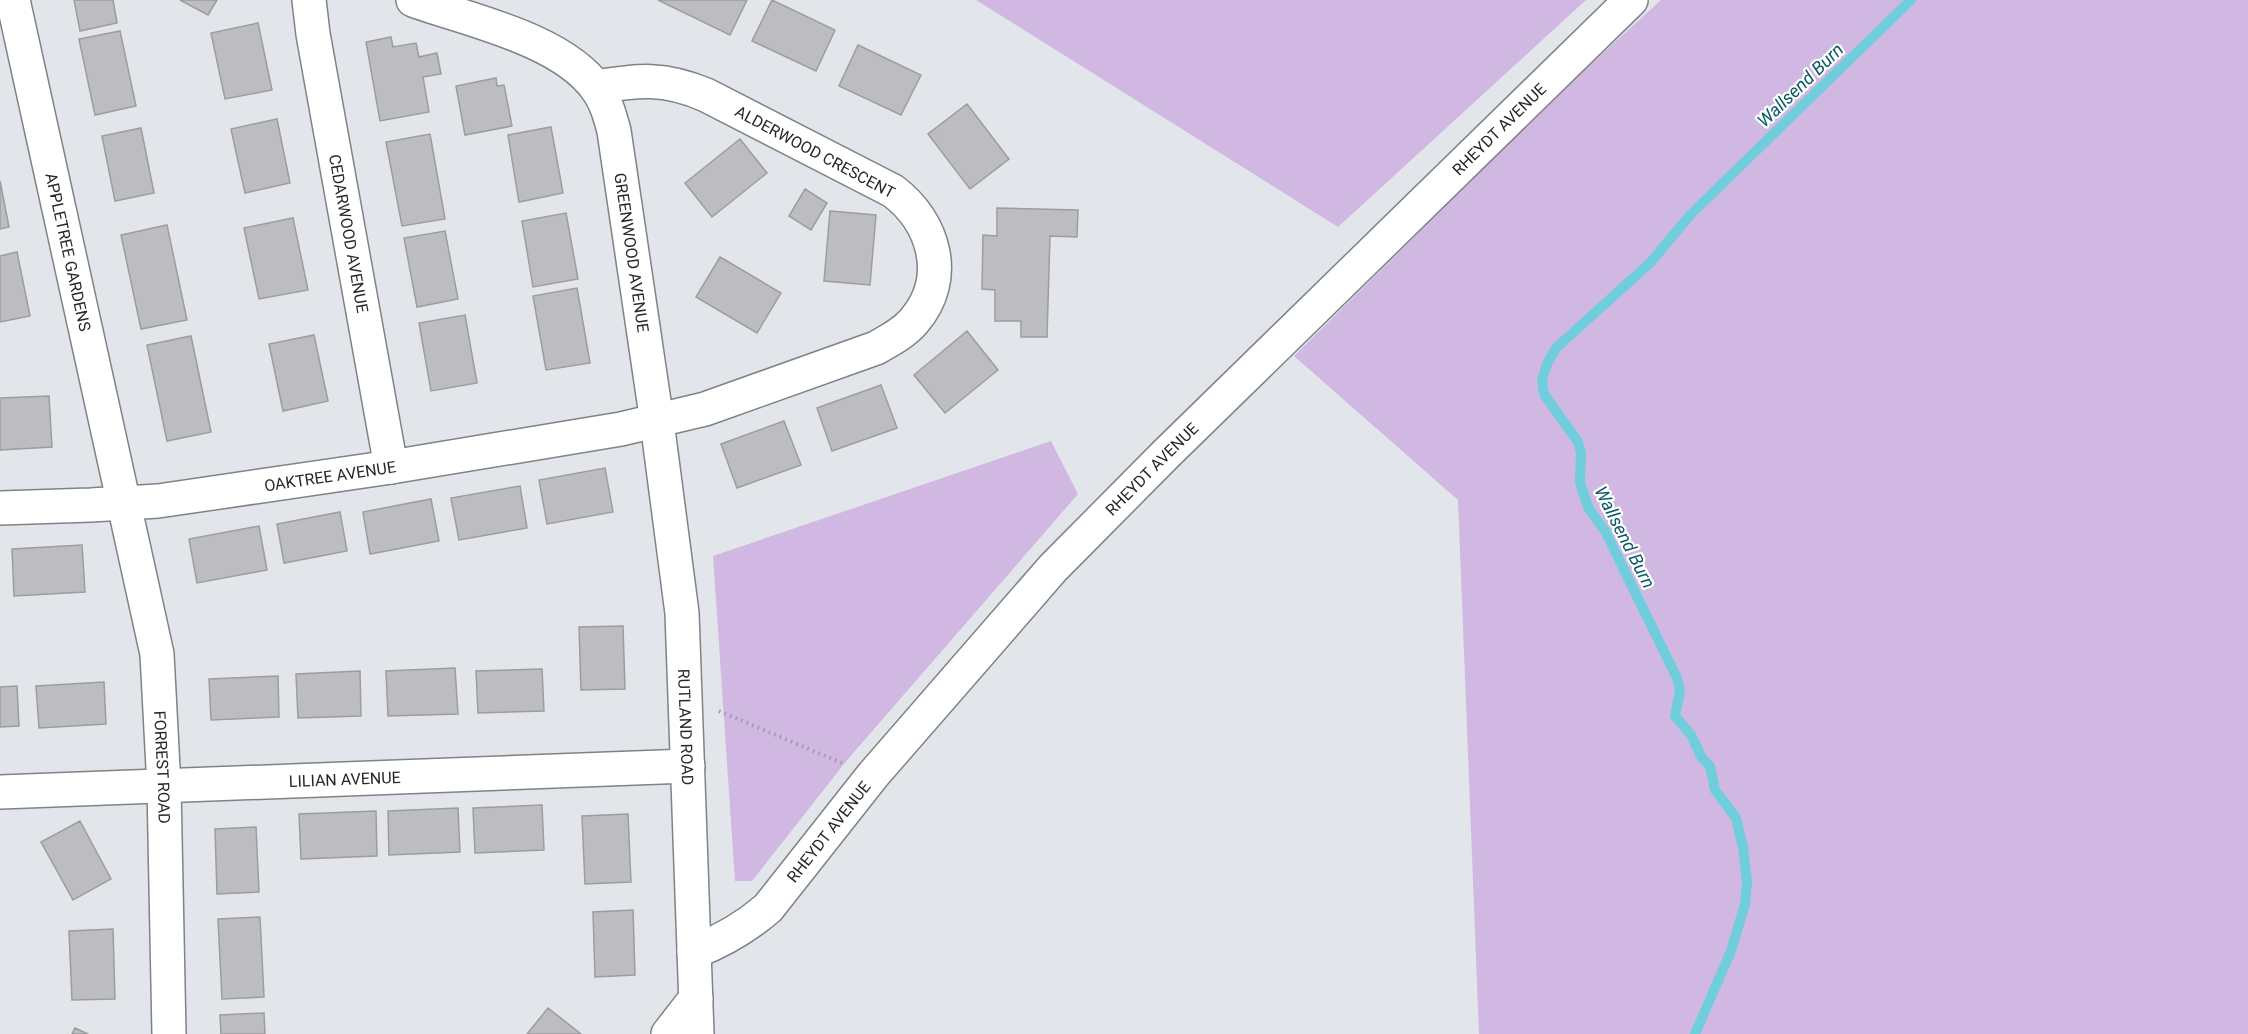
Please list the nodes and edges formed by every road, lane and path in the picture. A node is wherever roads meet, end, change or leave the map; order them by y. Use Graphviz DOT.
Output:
graph roads {
  1 [pos="13,0"];
  2 [pos="309,0"];
  3 [pos="413,0"];
  4 [pos="1631,0"];
  5 [pos="596,87"];
  6 [pos="657,422"];
  7 [pos="391,467"];
  8 [pos="124,504"];
  9 [pos="0,508"];
  10 [pos="686,698"];
  11 [pos="688,766"];
  12 [pos="873,776"];
  13 [pos="164,787"];
  14 [pos="0,792"];
  15 [pos="694,952"];
  16 [pos="696,998"];
  17 [pos="169,1034"];
  18 [pos="668,1034"];
  19 [pos="697,1034"];
  1 -- 8 [label="street, APPLETREE GARDENS"];
  2 -- 7 [label="street, CEDARWOOD AVENUE"];
  3 -- 5 [label="street"];
  4 -- 12 [label="street, RHEYDT AVENUE"];
  5 -- 6 [label="street, GREENWOOD AVENUE"];
  5 -- 6 [label="street, ALDERWOOD CRESCENT"];
  6 -- 7 [label="street, OAKTREE AVENUE"];
  6 -- 10 [label="street, RUTLAND ROAD"];
  7 -- 8 [label="street, OAKTREE AVENUE"];
  8 -- 9 [label="street, OAKTREE AVENUE"];
  8 -- 13 [label="street, FORREST ROAD"];
  10 -- 11 [label="street, RUTLAND ROAD"];
  10 -- 12 [label="path"];
  11 -- 13 [label="street, LILIAN AVENUE"];
  11 -- 15 [label="street, RUTLAND ROAD"];
  12 -- 15 [label="street, RHEYDT AVENUE"];
  13 -- 14 [label="street, LILIAN AVENUE"];
  13 -- 17 [label="street, FORREST ROAD"];
  15 -- 16 [label="street, RUTLAND ROAD"];
  16 -- 18 [label="street"];
  16 -- 19 [label="street, RUTLAND ROAD"];
}
